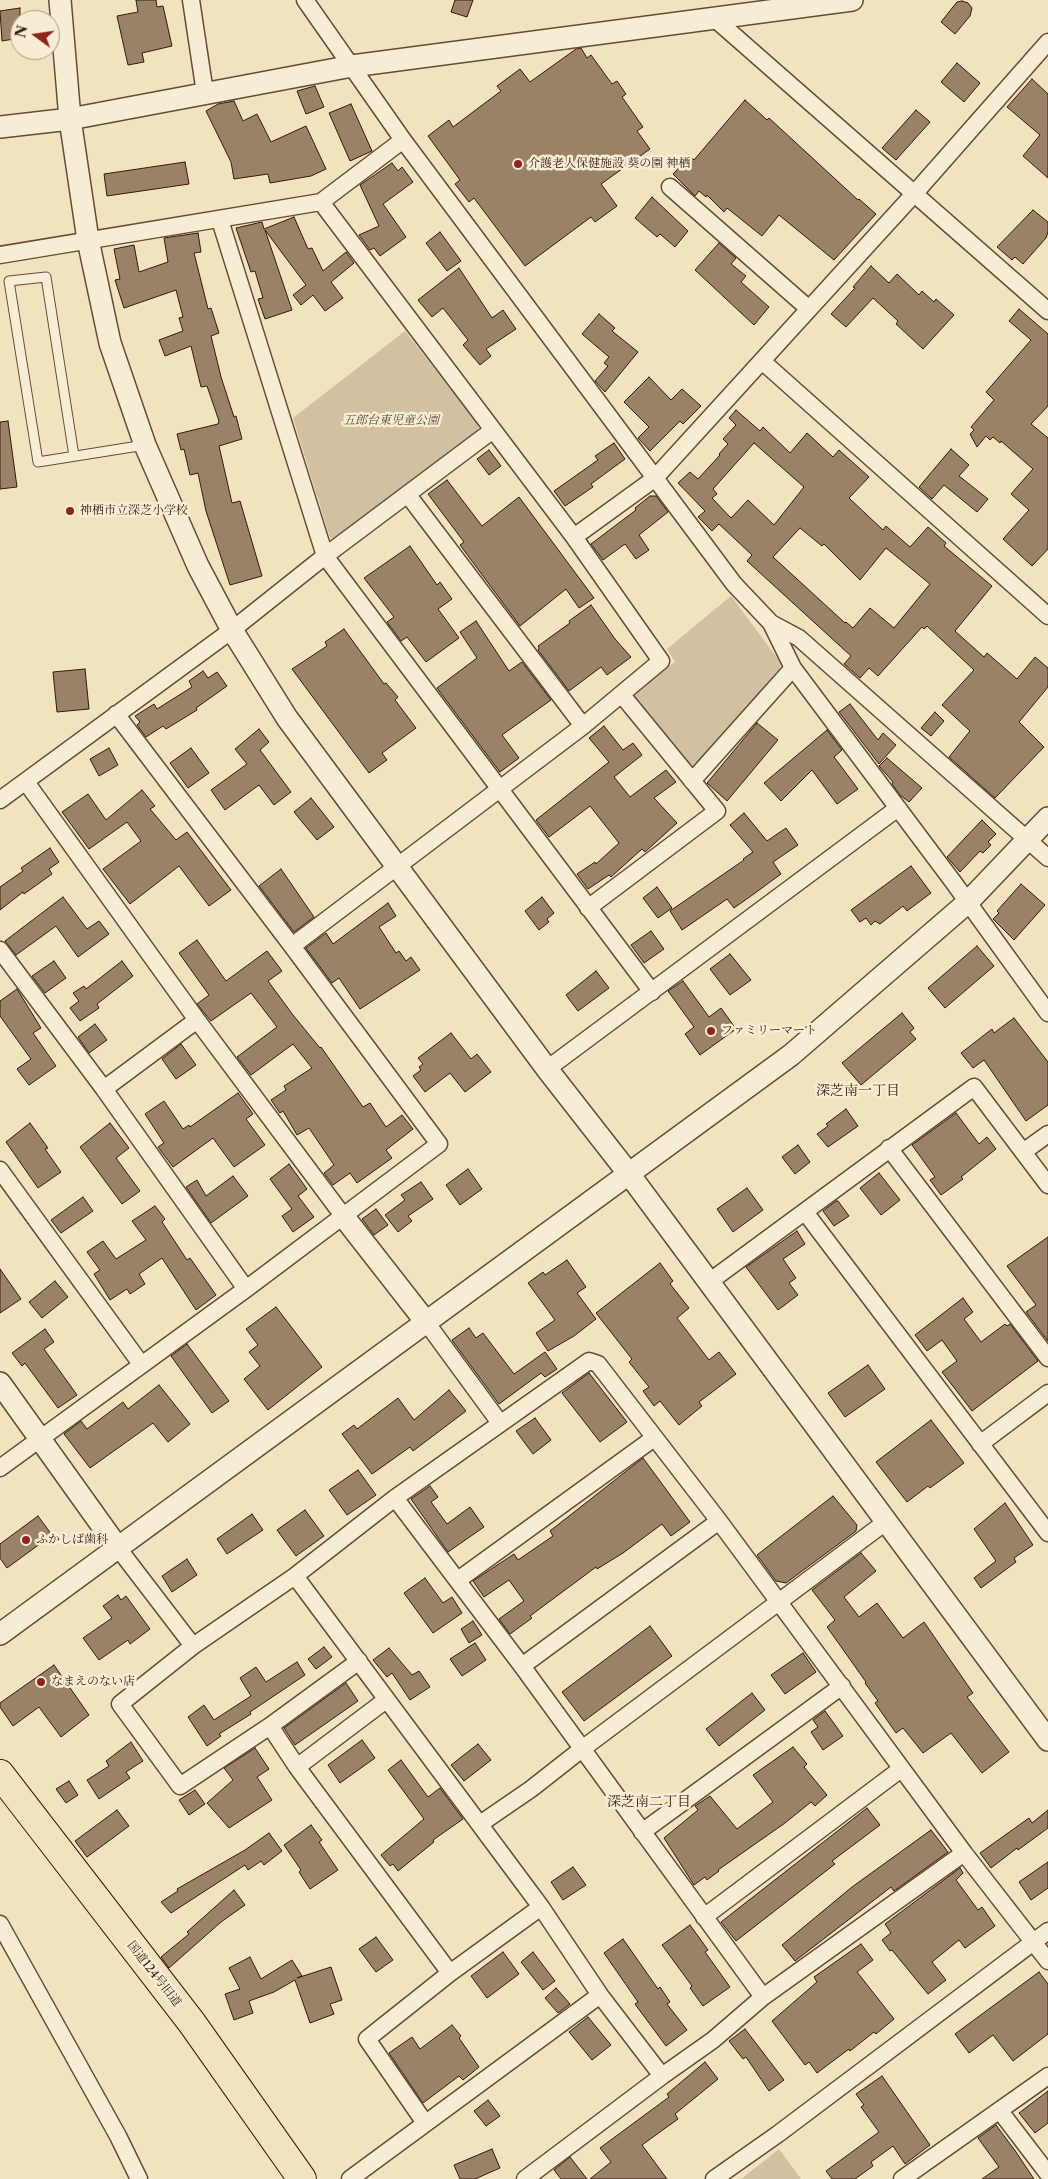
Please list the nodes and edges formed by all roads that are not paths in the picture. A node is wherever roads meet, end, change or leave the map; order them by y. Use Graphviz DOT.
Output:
graph roads {
  1 [pos="60,0"];
  2 [pos="191,0"];
  3 [pos="306,0"];
  4 [pos="852,0"];
  5 [pos="714,18"];
  6 [pos="1048,42"];
  7 [pos="352,66"];
  8 [pos="205,93"];
  9 [pos="70,119"];
  10 [pos="0,128"];
  11 [pos="403,140"];
  12 [pos="670,187"];
  13 [pos="914,194"];
  14 [pos="321,202"];
  15 [pos="220,220"];
  16 [pos="88,240"];
  17 [pos="0,255"];
  18 [pos="809,309"];
  19 [pos="1048,311"];
  20 [pos="762,361"];
  21 [pos="493,430"];
  22 [pos="145,446"];
  23 [pos="74,456"];
  24 [pos="654,479"];
  25 [pos="408,495"];
  26 [pos="574,537"];
  27 [pos="325,556"];
  28 [pos="1048,616"];
  29 [pos="771,623"];
  30 [pos="232,630"];
  31 [pos="793,668"];
  32 [pos="622,696"];
  33 [pos="116,714"];
  34 [pos="583,726"];
  35 [pos="692,780"];
  36 [pos="26,782"];
  37 [pos="500,789"];
  38 [pos="0,800"];
  39 [pos="898,808"];
  40 [pos="1048,818"];
  41 [pos="1027,840"];
  42 [pos="1048,858"];
  43 [pos="398,866"];
  44 [pos="967,903"];
  45 [pos="588,908"];
  46 [pos="292,946"];
  47 [pos="0,950"];
  48 [pos="652,992"];
  49 [pos="1048,1013"];
  50 [pos="197,1020"];
  51 [pos="547,1069"];
  52 [pos="104,1089"];
  53 [pos="1048,1134"];
  54 [pos="889,1148"];
  55 [pos="1023,1152"];
  56 [pos="0,1170"];
  57 [pos="629,1174"];
  58 [pos="1048,1185"];
  59 [pos="805,1212"];
  60 [pos="344,1217"];
  61 [pos="710,1282"];
  62 [pos="246,1289"];
  63 [pos="426,1322"];
  64 [pos="1048,1358"];
  65 [pos="142,1364"];
  66 [pos="0,1382"];
  67 [pos="1048,1393"];
  68 [pos="500,1423"];
  69 [pos="654,1438"];
  70 [pos="41,1439"];
  71 [pos="980,1444"];
  72 [pos="0,1468"];
  73 [pos="395,1498"];
  74 [pos="719,1521"];
  75 [pos="887,1521"];
  76 [pos="1048,1533"];
  77 [pos="118,1548"];
  78 [pos="295,1576"];
  79 [pos="458,1580"];
  80 [pos="779,1602"];
  81 [pos="0,1634"];
  82 [pos="193,1646"];
  83 [pos="359,1661"];
  84 [pos="522,1666"];
  85 [pos="842,1686"];
  86 [pos="386,1700"];
  87 [pos="270,1726"];
  88 [pos="1048,1740"];
  89 [pos="582,1749"];
  90 [pos="297,1767"];
  91 [pos="902,1769"];
  92 [pos="0,1774"];
  93 [pos="480,1824"];
  94 [pos="642,1832"];
  95 [pos="964,1854"];
  96 [pos="541,1907"];
  97 [pos="704,1917"];
  98 [pos="0,1924"];
  99 [pos="1048,1931"];
  100 [pos="1034,1942"];
  101 [pos="1048,1961"];
  102 [pos="450,1973"];
  103 [pos="600,1995"];
  104 [pos="763,1997"];
  105 [pos="662,2076"];
  106 [pos="1048,2076"];
  107 [pos="1000,2111"];
  108 [pos="425,2123"];
  109 [pos="1048,2174"];
  110 [pos="139,2179"];
  111 [pos="302,2179"];
  112 [pos="350,2179"];
  113 [pos="525,2179"];
  114 [pos="714,2179"];
  115 [pos="902,2179"];
  1 -- 9 [label="street"];
  2 -- 8 [label="street"];
  3 -- 7 [label="street"];
  4 -- 5 [label="street"];
  5 -- 7 [label="street"];
  5 -- 13 [label="street"];
  6 -- 13 [label="street"];
  7 -- 8 [label="street"];
  7 -- 11 [label="street"];
  8 -- 9 [label="street"];
  9 -- 10 [label="street"];
  9 -- 16 [label="street"];
  11 -- 14 [label="street"];
  11 -- 24 [label="street"];
  12 -- 18 [label="street"];
  13 -- 18 [label="street"];
  13 -- 19 [label="street"];
  14 -- 15 [label="street"];
  14 -- 21 [label="street"];
  15 -- 16 [label="street"];
  15 -- 27 [label="street"];
  16 -- 17 [label="street"];
  16 -- 22 [label="street"];
  18 -- 20 [label="street"];
  20 -- 24 [label="street"];
  20 -- 28 [label="street"];
  21 -- 25 [label="street"];
  21 -- 26 [label="street"];
  22 -- 23 [label="lane"];
  22 -- 30 [label="street"];
  24 -- 26 [label="street"];
  24 -- 29 [label="street"];
  25 -- 27 [label="street"];
  25 -- 34 [label="street"];
  26 -- 32 [label="street"];
  27 -- 30 [label="street"];
  27 -- 37 [label="street"];
  29 -- 31 [label="street"];
  29 -- 41 [label="street"];
  30 -- 33 [label="street"];
  30 -- 43 [label="street"];
  31 -- 35 [label="street"];
  31 -- 39 [label="street"];
  32 -- 34 [label="street"];
  32 -- 35 [label="street"];
  33 -- 36 [label="street"];
  33 -- 46 [label="street"];
  34 -- 37 [label="street"];
  35 -- 45 [label="street"];
  36 -- 38 [label="street"];
  36 -- 50 [label="street"];
  37 -- 43 [label="street"];
  37 -- 45 [label="street"];
  39 -- 44 [label="street"];
  39 -- 48 [label="street"];
  40 -- 41 [label="street"];
  41 -- 42 [label="street"];
  41 -- 44 [label="street"];
  43 -- 46 [label="street"];
  43 -- 51 [label="street"];
  44 -- 49 [label="street"];
  44 -- 57 [label="street"];
  45 -- 48 [label="street"];
  46 -- 60 [label="street"];
  47 -- 52 [label="street"];
  48 -- 51 [label="street"];
  50 -- 52 [label="street"];
  50 -- 60 [label="street"];
  51 -- 57 [label="street"];
  52 -- 62 [label="street"];
  53 -- 55 [label="street"];
  54 -- 55 [label="street"];
  54 -- 59 [label="street"];
  54 -- 64 [label="street"];
  55 -- 58 [label="street"];
  56 -- 65 [label="street"];
  57 -- 61 [label="street"];
  57 -- 63 [label="street"];
  59 -- 61 [label="street"];
  59 -- 71 [label="street"];
  60 -- 62 [label="street"];
  60 -- 63 [label="street"];
  61 -- 75 [label="street"];
  62 -- 65 [label="street"];
  63 -- 68 [label="street"];
  63 -- 77 [label="street"];
  65 -- 70 [label="street"];
  66 -- 70 [label="street"];
  67 -- 71 [label="street"];
  68 -- 69 [label="street"];
  68 -- 73 [label="street"];
  69 -- 74 [label="street"];
  69 -- 79 [label="street"];
  70 -- 72 [label="street"];
  70 -- 77 [label="street"];
  71 -- 76 [label="street"];
  73 -- 78 [label="street"];
  73 -- 79 [label="street"];
  74 -- 80 [label="street"];
  74 -- 84 [label="street"];
  75 -- 80 [label="street"];
  75 -- 88 [label="street"];
  77 -- 81 [label="street"];
  77 -- 82 [label="street"];
  78 -- 82 [label="street"];
  78 -- 83 [label="street"];
  79 -- 84 [label="street"];
  80 -- 85 [label="street"];
  80 -- 89 [label="street"];
  82 -- 87 [label="street"];
  83 -- 86 [label="street"];
  83 -- 87 [label="street"];
  84 -- 89 [label="street"];
  85 -- 91 [label="street"];
  85 -- 94 [label="street"];
  86 -- 90 [label="street"];
  86 -- 93 [label="street"];
  87 -- 90 [label="street"];
  89 -- 93 [label="street"];
  89 -- 94 [label="street"];
  90 -- 102 [label="street"];
  91 -- 95 [label="street"];
  91 -- 97 [label="street"];
  92 -- 111 [label="highway, 国道124号旧道"];
  93 -- 96 [label="street"];
  94 -- 97 [label="street"];
  95 -- 100 [label="street"];
  95 -- 104 [label="street"];
  96 -- 102 [label="street"];
  96 -- 103 [label="street"];
  97 -- 104 [label="street"];
  98 -- 110 [label="street"];
  99 -- 100 [label="street"];
  100 -- 101 [label="street"];
  100 -- 114 [label="street"];
  102 -- 108 [label="street"];
  103 -- 105 [label="street"];
  103 -- 108 [label="street"];
  104 -- 105 [label="street"];
  105 -- 113 [label="street"];
  106 -- 107 [label="street"];
  107 -- 109 [label="street"];
  107 -- 115 [label="street"];
  108 -- 112 [label="street"];
}
